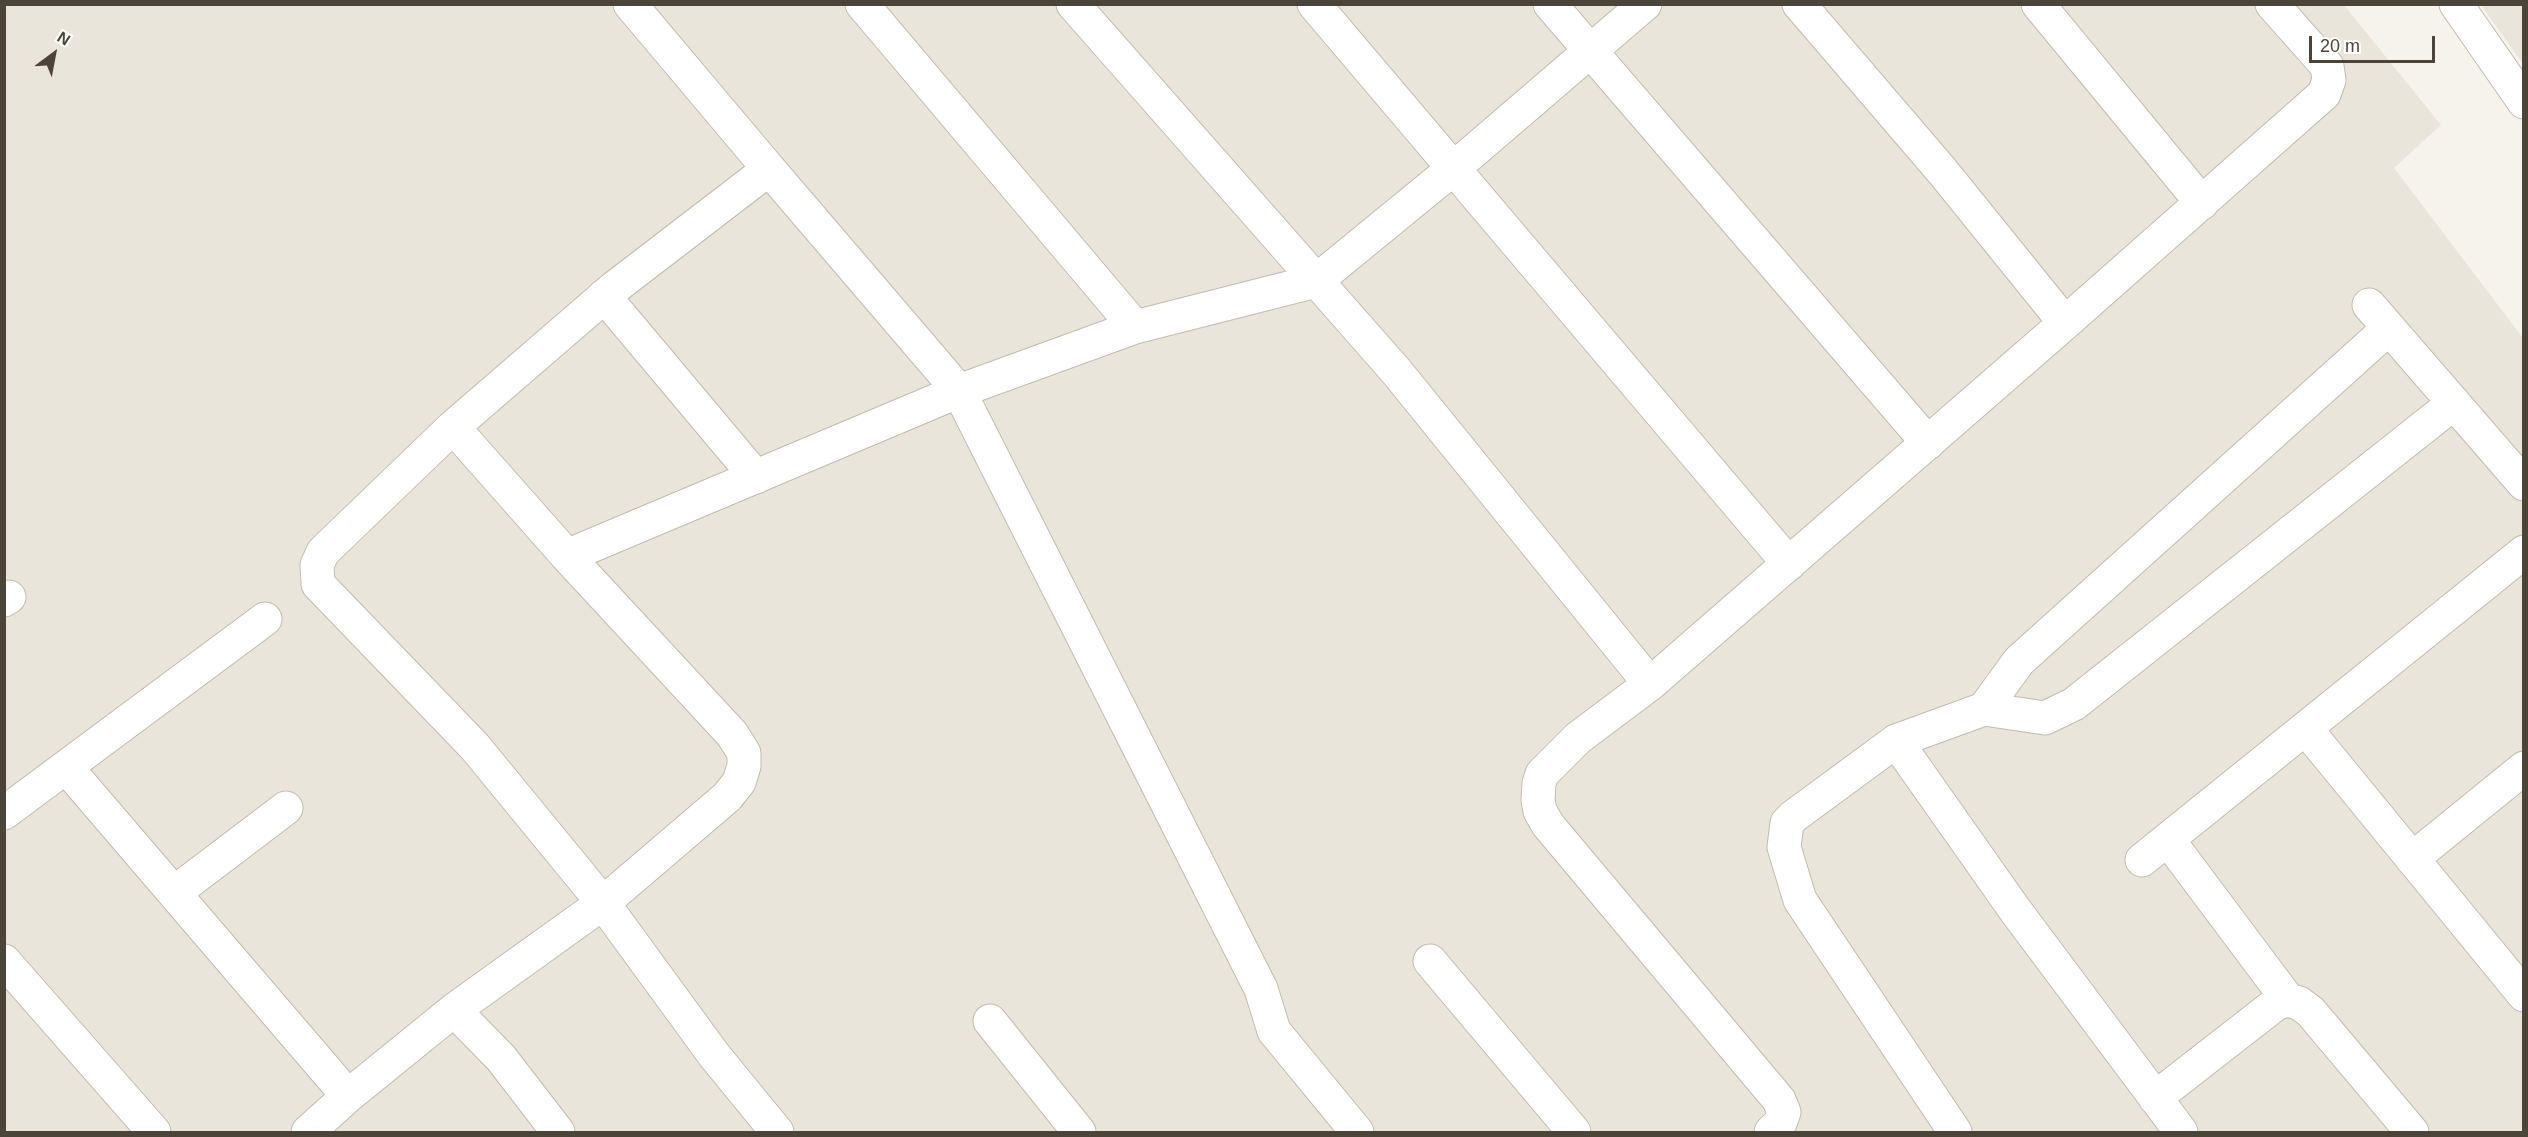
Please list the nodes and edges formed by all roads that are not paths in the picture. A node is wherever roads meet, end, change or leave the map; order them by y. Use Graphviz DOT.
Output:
graph roads {
  1 [pos="630,4"];
  2 [pos="862,4"];
  3 [pos="1073,4"];
  4 [pos="1314,4"];
  5 [pos="1550,4"];
  6 [pos="1645,4"];
  7 [pos="1799,4"];
  8 [pos="2038,4"];
  9 [pos="2272,4"];
  10 [pos="2456,4"];
  11 [pos="1590,51"];
  12 [pos="2523,102"];
  13 [pos="1455,168"];
  14 [pos="769,170"];
  15 [pos="2202,202"];
  16 [pos="1316,281"];
  17 [pos="604,296"];
  18 [pos="2066,323"];
  19 [pos="1135,327"];
  20 [pos="958,391"];
  21 [pos="2454,403"];
  22 [pos="453,427"];
  23 [pos="1928,443"];
  24 [pos="756,477"];
  25 [pos="2523,484"];
  26 [pos="2523,552"];
  27 [pos="567,556"];
  28 [pos="1789,564"];
  29 [pos="265,619"];
  30 [pos="1650,684"];
  31 [pos="1984,709"];
  32 [pos="2306,729"];
  33 [pos="1896,741"];
  34 [pos="66,767"];
  35 [pos="2523,768"];
  36 [pos="286,808"];
  37 [pos="4,813"];
  38 [pos="2169,841"];
  39 [pos="2412,859"];
  40 [pos="2142,860"];
  41 [pos="174,893"];
  42 [pos="603,903"];
  43 [pos="4,961"];
  44 [pos="1430,961"];
  45 [pos="2519,981"];
  46 [pos="2288,1000"];
  47 [pos="454,1010"];
  48 [pos="990,1021"];
  49 [pos="348,1096"];
  50 [pos="2155,1098"];
  51 [pos="154,1132"];
  52 [pos="308,1132"];
  53 [pos="558,1132"];
  54 [pos="777,1132"];
  55 [pos="1079,1132"];
  56 [pos="1357,1132"];
  57 [pos="1574,1132"];
  58 [pos="1771,1132"];
  59 [pos="1955,1132"];
  60 [pos="2181,1132"];
  61 [pos="2412,1132"];
  1 -- 14 [label="street"];
  2 -- 19 [label="street"];
  3 -- 16 [label="street"];
  4 -- 13 [label="street"];
  5 -- 11 [label="street"];
  6 -- 11 [label="street"];
  7 -- 18 [label="street"];
  8 -- 15 [label="street"];
  9 -- 15 [label="street"];
  10 -- 12 [label="street"];
  11 -- 13 [label="street"];
  11 -- 23 [label="street"];
  13 -- 16 [label="street"];
  13 -- 28 [label="street"];
  14 -- 17 [label="street"];
  14 -- 20 [label="street"];
  15 -- 18 [label="street"];
  16 -- 19 [label="street"];
  16 -- 30 [label="street"];
  17 -- 22 [label="street"];
  17 -- 24 [label="street"];
  18 -- 23 [label="street"];
  19 -- 20 [label="street"];
  20 -- 24 [label="street"];
  20 -- 56 [label="street"];
  21 -- 25 [label="street"];
  21 -- 31 [label="street"];
  21 -- 31 [label="street"];
  22 -- 27 [label="street"];
  22 -- 42 [label="street"];
  23 -- 28 [label="street"];
  24 -- 27 [label="street"];
  26 -- 32 [label="street"];
  27 -- 42 [label="street"];
  28 -- 30 [label="street"];
  29 -- 34 [label="street"];
  30 -- 58 [label="street"];
  31 -- 33 [label="street"];
  32 -- 38 [label="street"];
  32 -- 39 [label="street"];
  33 -- 50 [label="street"];
  33 -- 59 [label="street"];
  34 -- 37 [label="street"];
  34 -- 41 [label="street"];
  35 -- 39 [label="street"];
  36 -- 41 [label="street"];
  38 -- 40 [label="street"];
  38 -- 46 [label="street"];
  39 -- 45 [label="street"];
  41 -- 49 [label="street"];
  42 -- 47 [label="street"];
  42 -- 54 [label="street"];
  43 -- 51 [label="street"];
  44 -- 57 [label="street"];
  46 -- 50 [label="street"];
  46 -- 61 [label="street"];
  47 -- 49 [label="street"];
  47 -- 53 [label="street"];
  48 -- 55 [label="street"];
  49 -- 52 [label="street"];
  50 -- 60 [label="street"];
}
